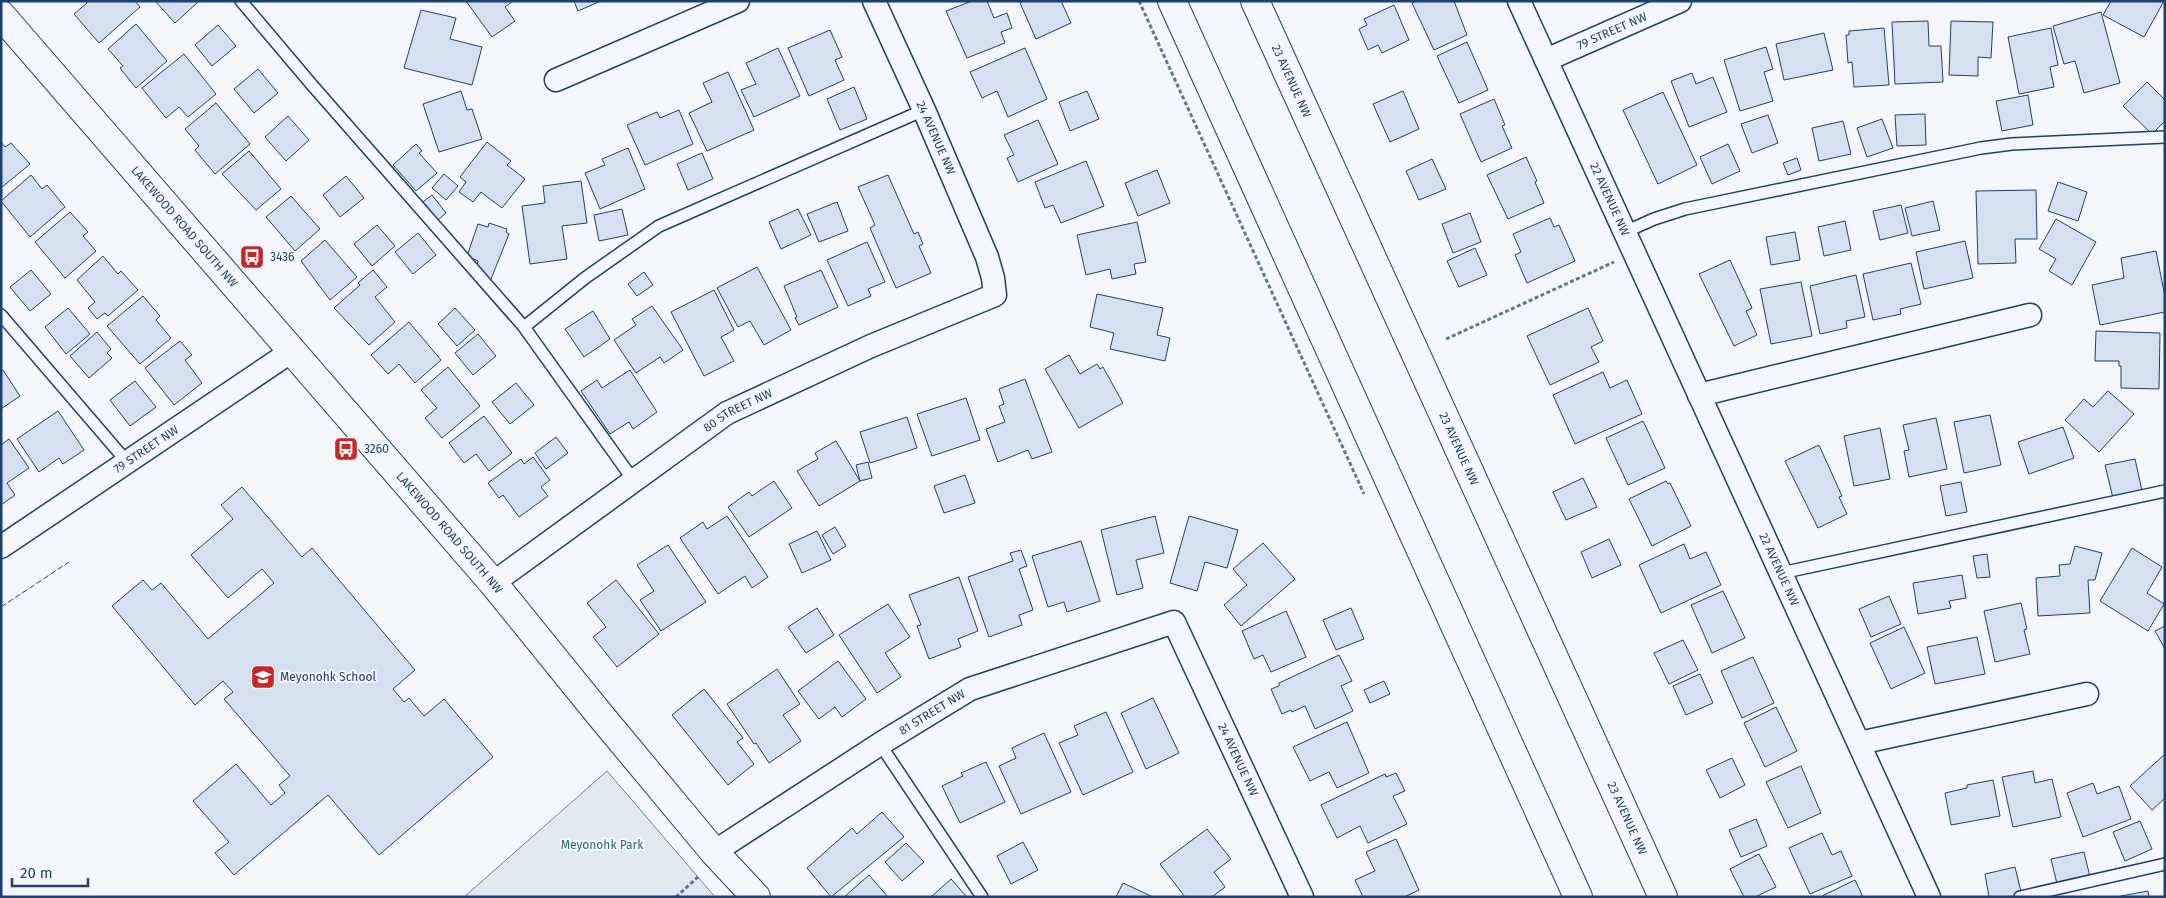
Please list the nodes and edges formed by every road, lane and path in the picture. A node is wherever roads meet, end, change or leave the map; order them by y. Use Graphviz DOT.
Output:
graph roads {
  1 [pos="241,1"];
  2 [pos="738,1"];
  3 [pos="874,1"];
  4 [pos="1139,1"];
  5 [pos="1172,1"];
  6 [pos="1255,1"];
  7 [pos="1519,1"];
  8 [pos="1680,1"];
  9 [pos="1,15"];
  10 [pos="1546,60"];
  11 [pos="556,80"];
  12 [pos="924,110"];
  13 [pos="2165,137"];
  14 [pos="1625,232"];
  15 [pos="1616,261"];
  16 [pos="994,278"];
  17 [pos="2030,315"];
  18 [pos="4,323"];
  19 [pos="524,327"];
  20 [pos="1446,339"];
  21 [pos="292,351"];
  22 [pos="1699,395"];
  23 [pos="128,463"];
  24 [pos="634,481"];
  25 [pos="2165,491"];
  26 [pos="1366,498"];
  27 [pos="1,547"];
  28 [pos="1781,573"];
  29 [pos="493,583"];
  30 [pos="1174,622"];
  31 [pos="2087,694"];
  32 [pos="1859,743"];
  33 [pos="880,744"];
  34 [pos="714,852"];
  35 [pos="2165,864"];
  36 [pos="699,876"];
  37 [pos="676,897"];
  38 [pos="756,897"];
  39 [pos="982,897"];
  40 [pos="1302,897"];
  41 [pos="1578,897"];
  42 [pos="1663,897"];
  43 [pos="1929,897"];
  44 [pos="2020,897"];
  1 -- 19 [label="lane"];
  2 -- 11 [label="street"];
  3 -- 12 [label="street, 24 AVENUE NW"];
  4 -- 26 [label="path"];
  5 -- 41 [label="main road"];
  6 -- 42 [label="main road, 23 AVENUE NW"];
  7 -- 10 [label="street, 22 AVENUE NW"];
  8 -- 10 [label="street, 79 STREET NW"];
  9 -- 21 [label="main road, LAKEWOOD ROAD SOUTH NW"];
  10 -- 14 [label="street, 22 AVENUE NW"];
  12 -- 16 [label="street, 24 AVENUE NW"];
  12 -- 19 [label="lane"];
  13 -- 14 [label="lane"];
  14 -- 22 [label="street, 22 AVENUE NW"];
  15 -- 20 [label="path"];
  16 -- 24 [label="street, 80 STREET NW"];
  17 -- 22 [label="street"];
  18 -- 23 [label="lane"];
  19 -- 24 [label="lane"];
  21 -- 23 [label="street, 79 STREET NW"];
  21 -- 29 [label="main road, LAKEWOOD ROAD SOUTH NW"];
  22 -- 28 [label="street, 22 AVENUE NW"];
  23 -- 27 [label="street, 79 STREET NW"];
  24 -- 29 [label="street, 80 STREET NW"];
  25 -- 28 [label="lane"];
  28 -- 32 [label="street, 22 AVENUE NW"];
  29 -- 34 [label="main road, LAKEWOOD ROAD SOUTH NW"];
  30 -- 33 [label="street, 81 STREET NW"];
  30 -- 40 [label="street, 24 AVENUE NW"];
  31 -- 32 [label="street"];
  32 -- 43 [label="street, 22 AVENUE NW"];
  33 -- 34 [label="street, 81 STREET NW"];
  33 -- 39 [label="lane"];
  34 -- 38 [label="main road, LAKEWOOD ROAD SOUTH NW"];
  35 -- 44 [label="lane"];
  36 -- 37 [label="path"];
}
